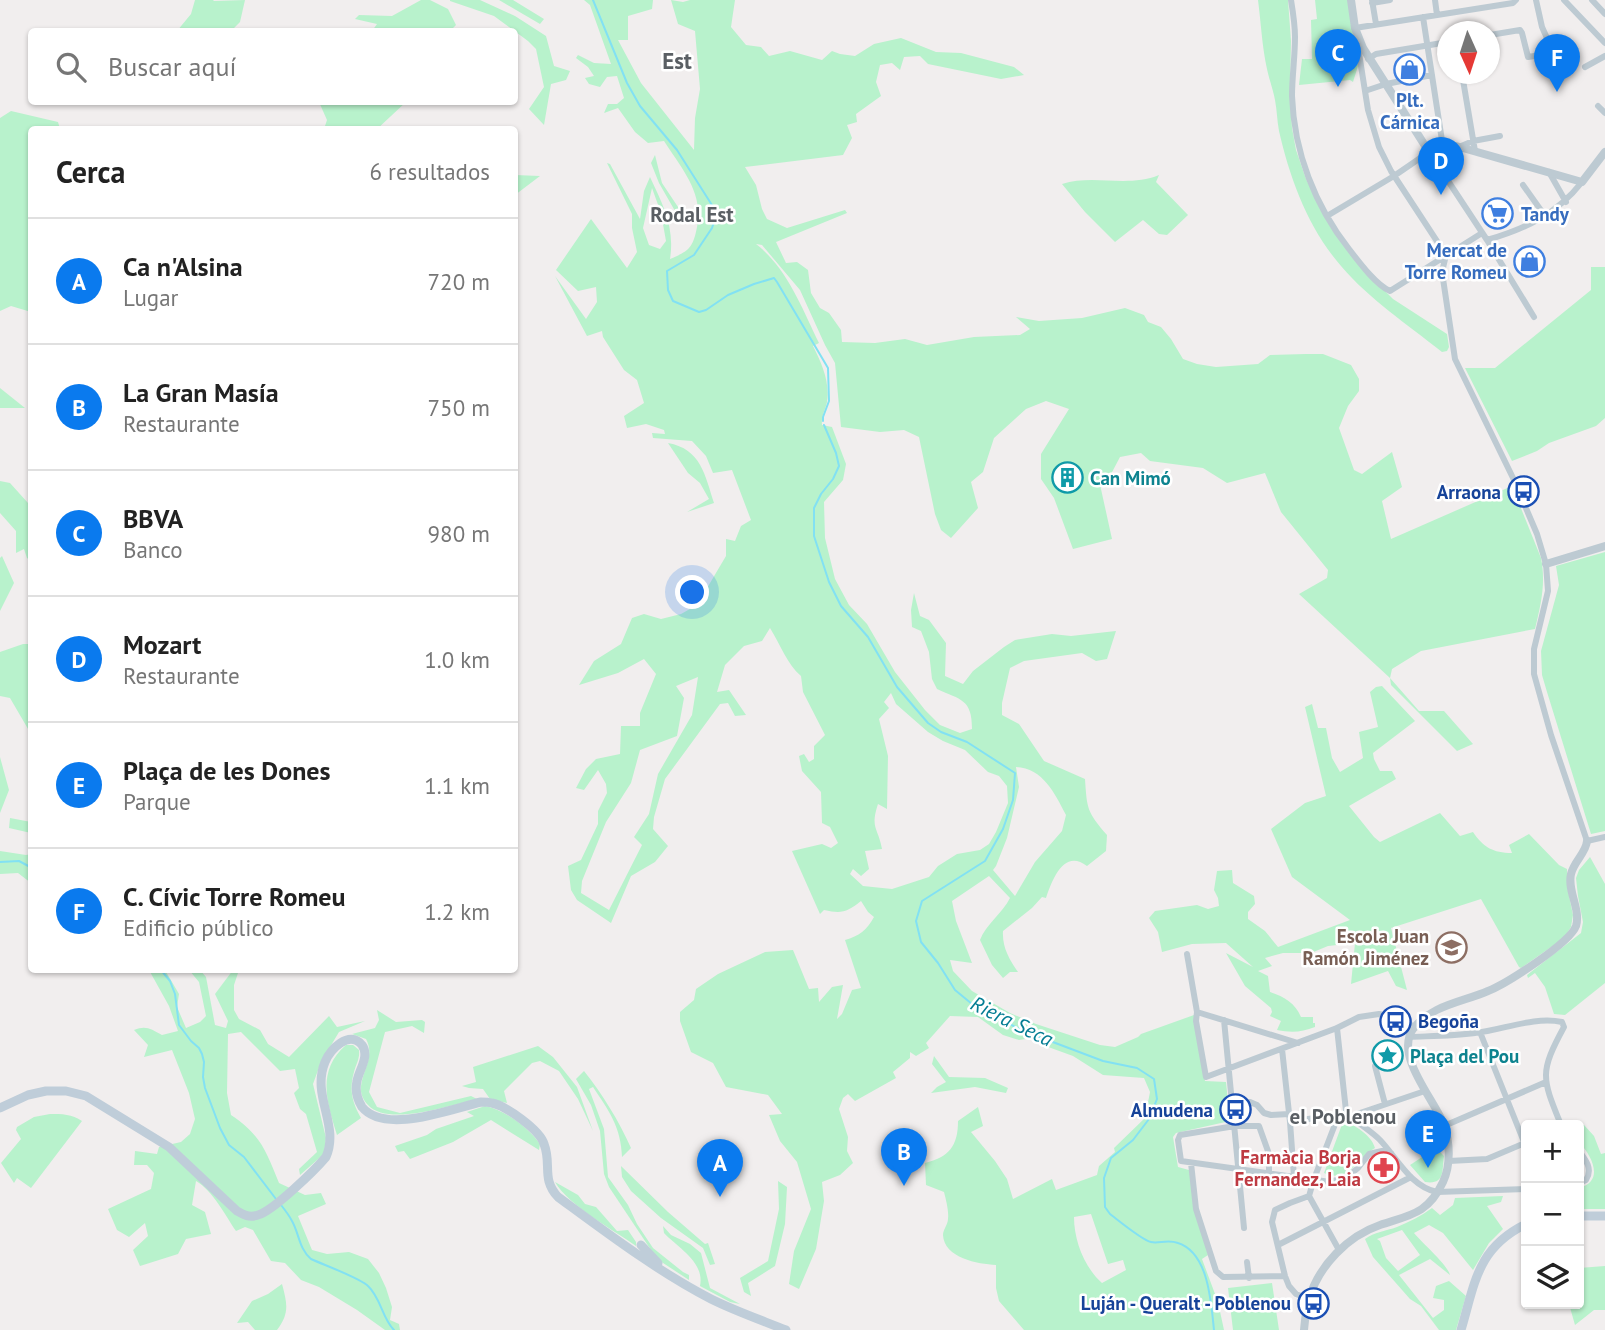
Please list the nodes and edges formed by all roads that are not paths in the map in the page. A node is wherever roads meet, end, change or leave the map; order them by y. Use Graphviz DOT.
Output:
graph roads {
  1 [pos="1291,0"];
  2 [pos="1351,0"];
  3 [pos="1390,0"];
  4 [pos="1435,0"];
  5 [pos="1516,0"];
  6 [pos="1536,0"];
  7 [pos="1564,0"];
  8 [pos="1592,0"];
  9 [pos="1372,1"];
  10 [pos="1605,14"];
  11 [pos="1437,15"];
  12 [pos="1423,17"];
  13 [pos="1376,24"];
  14 [pos="1355,28"];
  15 [pos="1500,33"];
  16 [pos="1603,38"];
  17 [pos="1437,44"];
  18 [pos="1428,45"];
  19 [pos="1605,56"];
  20 [pos="1369,59"];
  21 [pos="1360,64"];
  22 [pos="1585,67"];
  23 [pos="1432,75"];
  24 [pos="1386,84"];
  25 [pos="1464,84"];
  26 [pos="1365,91"];
  27 [pos="1598,106"];
  28 [pos="1605,113"];
  29 [pos="1500,136"];
  30 [pos="1473,141"];
  31 [pos="1459,146"];
  32 [pos="1443,147"];
  33 [pos="1475,151"];
  34 [pos="1429,152"];
  35 [pos="1605,152"];
  36 [pos="1549,172"];
  37 [pos="1394,176"];
  38 [pos="1580,181"];
  39 [pos="1523,185"];
  40 [pos="1566,202"];
  41 [pos="1327,216"];
  42 [pos="1545,216"];
  43 [pos="1482,233"];
  44 [pos="1487,240"];
  45 [pos="1446,255"];
  46 [pos="1534,317"];
  47 [pos="1605,546"];
  48 [pos="1546,565"];
  49 [pos="1605,837"];
  50 [pos="1587,841"];
  51 [pos="1187,954"];
  52 [pos="1198,1012"];
  53 [pos="1224,1020"];
  54 [pos="1415,1027"];
  55 [pos="1337,1028"];
  56 [pos="1480,1032"];
  57 [pos="1409,1037"];
  58 [pos="1298,1043"];
  59 [pos="1282,1049"];
  60 [pos="1375,1066"];
  61 [pos="1230,1069"];
  62 [pos="1546,1082"];
  63 [pos="1425,1091"];
  64 [pos="1507,1098"];
  65 [pos="1233,1103"];
  66 [pos="1385,1104"];
  67 [pos="1,1109"];
  68 [pos="1345,1114"];
  69 [pos="1290,1118"];
  70 [pos="1559,1120"];
  71 [pos="1235,1126"];
  72 [pos="1444,1126"];
  73 [pos="1521,1135"];
  74 [pos="1521,1146"];
  75 [pos="1391,1153"];
  76 [pos="1584,1157"];
  77 [pos="1449,1161"];
  78 [pos="1191,1163"];
  79 [pos="1239,1170"];
  80 [pos="1269,1174"];
  81 [pos="1294,1177"];
  82 [pos="1411,1177"];
  83 [pos="1314,1179"];
  84 [pos="1584,1181"];
  85 [pos="1521,1189"];
  86 [pos="1437,1192"];
  87 [pos="1309,1196"];
  88 [pos="1584,1216"];
  89 [pos="1605,1216"];
  90 [pos="1323,1222"];
  91 [pos="1521,1226"];
  92 [pos="1244,1228"];
  93 [pos="641,1245"];
  94 [pos="1278,1245"];
  95 [pos="1339,1250"];
  96 [pos="1247,1262"];
  97 [pos="663,1270"];
  98 [pos="1285,1276"];
  99 [pos="1249,1278"];
  100 [pos="1309,1299"];
  101 [pos="786,1330"];
  102 [pos="1304,1330"];
  103 [pos="1461,1330"];
  1 -- 41 [label="street"];
  2 -- 14 [label="street"];
  3 -- 9 [label="street"];
  4 -- 11 [label="street"];
  5 -- 11 [label="street"];
  6 -- 15 [label="street"];
  7 -- 16 [label="street"];
  8 -- 10 [label="street"];
  9 -- 13 [label="street"];
  11 -- 12 [label="street"];
  12 -- 13 [label="street"];
  12 -- 18 [label="street"];
  13 -- 14 [label="street"];
  14 -- 20 [label="street"];
  14 -- 21 [label="street"];
  17 -- 18 [label="street"];
  18 -- 20 [label="street"];
  18 -- 23 [label="street"];
  19 -- 22 [label="street"];
  20 -- 21 [label="street"];
  20 -- 24 [label="street"];
  21 -- 26 [label="street"];
  23 -- 24 [label="street"];
  23 -- 32 [label="street"];
  24 -- 26 [label="street"];
  24 -- 34 [label="street"];
  25 -- 30 [label="street"];
  26 -- 37 [label="street"];
  27 -- 28 [label="street"];
  29 -- 30 [label="street"];
  30 -- 31 [label="street"];
  30 -- 33 [label="street"];
  31 -- 32 [label="street"];
  31 -- 33 [label="street"];
  32 -- 34 [label="street"];
  33 -- 36 [label="street"];
  34 -- 37 [label="street"];
  34 -- 43 [label="street"];
  35 -- 38 [label="street"];
  36 -- 38 [label="street"];
  36 -- 40 [label="street"];
  37 -- 41 [label="street"];
  37 -- 45 [label="street"];
  38 -- 40 [label="street"];
  39 -- 42 [label="street"];
  40 -- 42 [label="street"];
  41 -- 45 [label="street"];
  42 -- 44 [label="street"];
  43 -- 44 [label="street"];
  43 -- 45 [label="street"];
  44 -- 46 [label="street"];
  45 -- 48 [label="street"];
  47 -- 48 [label="street"];
  48 -- 50 [label="street"];
  49 -- 50 [label="street"];
  50 -- 54 [label="street"];
  51 -- 52 [label="street"];
  52 -- 53 [label="street"];
  52 -- 61 [label="street"];
  53 -- 58 [label="street"];
  53 -- 61 [label="street"];
  54 -- 55 [label="street"];
  54 -- 57 [label="street"];
  55 -- 58 [label="street"];
  55 -- 68 [label="street"];
  56 -- 57 [label="street"];
  56 -- 62 [label="street"];
  56 -- 64 [label="street"];
  57 -- 63 [label="street"];
  58 -- 59 [label="street"];
  59 -- 61 [label="street"];
  59 -- 69 [label="street"];
  60 -- 66 [label="street"];
  61 -- 65 [label="street"];
  62 -- 64 [label="street"];
  62 -- 70 [label="street"];
  63 -- 66 [label="street"];
  63 -- 72 [label="street"];
  64 -- 72 [label="street"];
  64 -- 73 [label="street"];
  65 -- 69 [label="street"];
  65 -- 71 [label="street"];
  66 -- 68 [label="street"];
  67 -- 97 [label="main road"];
  68 -- 69 [label="street"];
  68 -- 75 [label="street"];
  68 -- 83 [label="street"];
  69 -- 81 [label="street"];
  71 -- 78 [label="street"];
  71 -- 79 [label="street"];
  71 -- 80 [label="street"];
  72 -- 77 [label="street"];
  74 -- 77 [label="street"];
  75 -- 82 [label="street"];
  75 -- 83 [label="street"];
  76 -- 84 [label="street"];
  77 -- 86 [label="street"];
  78 -- 79 [label="street"];
  78 -- 99 [label="street"];
  79 -- 80 [label="street"];
  79 -- 92 [label="street"];
  80 -- 81 [label="street"];
  81 -- 83 [label="street"];
  82 -- 86 [label="street"];
  82 -- 90 [label="street"];
  83 -- 87 [label="street"];
  85 -- 86 [label="street"];
  86 -- 95 [label="street"];
  87 -- 90 [label="street"];
  87 -- 94 [label="street"];
  88 -- 89 [label="main road"];
  90 -- 94 [label="street"];
  90 -- 95 [label="street"];
  91 -- 103 [label="main road"];
  93 -- 97 [label="main road"];
  94 -- 98 [label="street"];
  95 -- 100 [label="street"];
  96 -- 99 [label="street"];
  97 -- 101 [label="main road"];
  98 -- 99 [label="street"];
  98 -- 100 [label="street"];
  100 -- 102 [label="street"];
}
